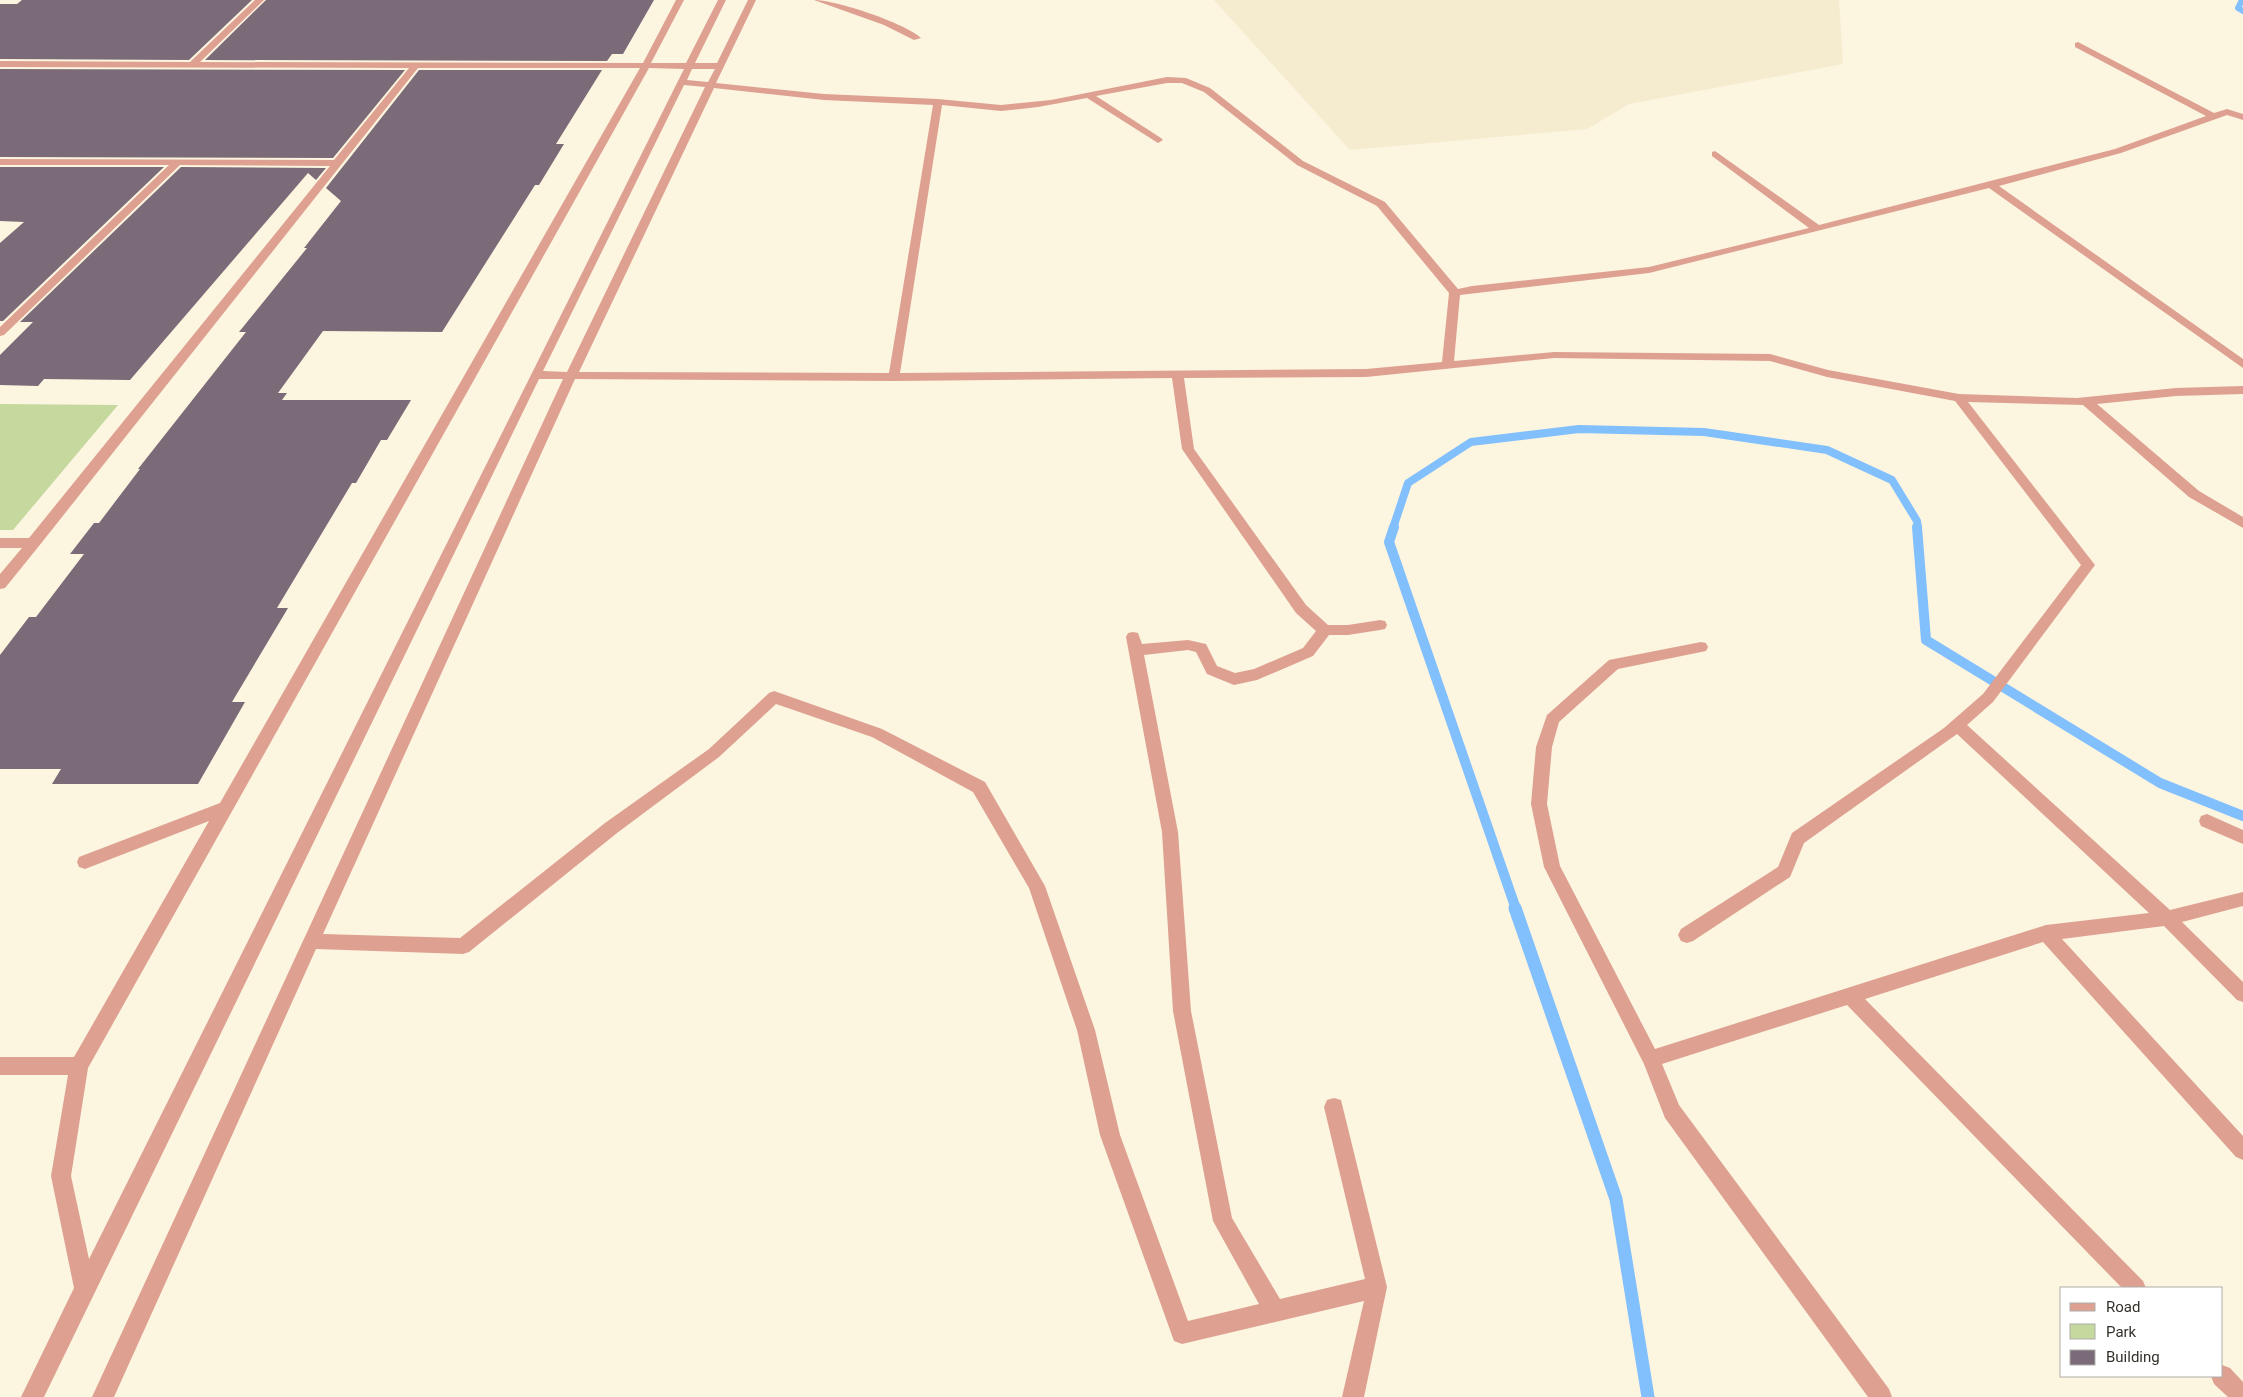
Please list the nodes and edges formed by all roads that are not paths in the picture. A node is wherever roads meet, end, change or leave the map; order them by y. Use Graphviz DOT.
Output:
graph roads {
  1 [pos="260,0"];
  2 [pos="680,0"];
  3 [pos="722,0"];
  4 [pos="752,0"];
  5 [pos="818,0"];
  6 [pos="917,38"];
  7 [pos="2078,45"];
  8 [pos="0,64"];
  9 [pos="192,65"];
  10 [pos="415,66"];
  11 [pos="720,66"];
  12 [pos="644,67"];
  13 [pos="688,67"];
  14 [pos="681,82"];
  15 [pos="712,84"];
  16 [pos="1088,95"];
  17 [pos="938,102"];
  18 [pos="2214,117"];
  19 [pos="2243,117"];
  20 [pos="1158,140"];
  21 [pos="1715,154"];
  22 [pos="0,162"];
  23 [pos="338,163"];
  24 [pos="176,164"];
  25 [pos="1991,185"];
  26 [pos="1818,229"];
  27 [pos="1455,293"];
  28 [pos="0,333"];
  29 [pos="2243,364"];
  30 [pos="1448,365"];
  31 [pos="1177,374"];
  32 [pos="535,376"];
  33 [pos="571,377"];
  34 [pos="894,377"];
  35 [pos="2243,390"];
  36 [pos="1959,398"];
  37 [pos="2086,401"];
  38 [pos="2243,523"];
  39 [pos="0,542"];
  40 [pos="34,543"];
  41 [pos="0,584"];
  42 [pos="1380,625"];
  43 [pos="1325,630"];
  44 [pos="1701,647"];
  45 [pos="1957,725"];
  46 [pos="226,807"];
  47 [pos="2207,821"];
  48 [pos="2243,838"];
  49 [pos="85,862"];
  50 [pos="2243,899"];
  51 [pos="2167,918"];
  52 [pos="2046,933"];
  53 [pos="1687,936"];
  54 [pos="312,941"];
  55 [pos="2243,994"];
  56 [pos="1849,995"];
  57 [pos="1651,1059"];
  58 [pos="0,1066"];
  59 [pos="79,1066"];
  60 [pos="1334,1107"];
  61 [pos="2243,1150"];
  62 [pos="1378,1287"];
  63 [pos="2135,1287"];
  64 [pos="85,1289"];
  65 [pos="1274,1310"];
  66 [pos="2223,1377"];
  67 [pos="32,1397"];
  68 [pos="103,1397"];
  69 [pos="1353,1397"];
  70 [pos="1881,1397"];
  71 [pos="2243,1397"];
  1 -- 9 [label="street"];
  2 -- 12 [label="street"];
  3 -- 13 [label="street"];
  4 -- 11 [label="street"];
  5 -- 6 [label="street"];
  7 -- 18 [label="street"];
  8 -- 9 [label="street"];
  9 -- 10 [label="street"];
  10 -- 12 [label="street"];
  10 -- 23 [label="street"];
  11 -- 13 [label="street"];
  11 -- 15 [label="street"];
  12 -- 13 [label="street"];
  12 -- 46 [label="street"];
  13 -- 14 [label="street"];
  14 -- 15 [label="street"];
  14 -- 32 [label="street"];
  15 -- 17 [label="street"];
  15 -- 33 [label="street"];
  16 -- 17 [label="street"];
  16 -- 20 [label="street"];
  16 -- 27 [label="street"];
  17 -- 34 [label="street"];
  18 -- 19 [label="street"];
  18 -- 25 [label="street"];
  21 -- 26 [label="street"];
  22 -- 24 [label="street"];
  23 -- 24 [label="street"];
  23 -- 40 [label="street"];
  24 -- 28 [label="street"];
  25 -- 26 [label="street"];
  25 -- 29 [label="street"];
  26 -- 27 [label="street"];
  27 -- 30 [label="street"];
  30 -- 31 [label="street"];
  30 -- 36 [label="street"];
  31 -- 34 [label="street"];
  31 -- 43 [label="street"];
  32 -- 33 [label="street"];
  32 -- 64 [label="street"];
  33 -- 34 [label="street"];
  33 -- 54 [label="street"];
  35 -- 37 [label="street"];
  36 -- 37 [label="street"];
  36 -- 45 [label="street"];
  37 -- 38 [label="street"];
  39 -- 40 [label="street"];
  40 -- 41 [label="street"];
  42 -- 43 [label="street"];
  43 -- 65 [label="street"];
  44 -- 57 [label="street"];
  45 -- 51 [label="street"];
  45 -- 53 [label="street"];
  46 -- 49 [label="street"];
  46 -- 59 [label="street"];
  47 -- 48 [label="street"];
  50 -- 51 [label="street"];
  51 -- 52 [label="street"];
  51 -- 55 [label="street"];
  52 -- 56 [label="street"];
  52 -- 61 [label="street"];
  54 -- 65 [label="street"];
  54 -- 68 [label="street"];
  56 -- 57 [label="street"];
  56 -- 63 [label="street"];
  57 -- 70 [label="street"];
  58 -- 59 [label="street"];
  59 -- 64 [label="street"];
  60 -- 62 [label="street"];
  62 -- 65 [label="street"];
  62 -- 69 [label="street"];
  64 -- 67 [label="street"];
  66 -- 71 [label="street"];
}
